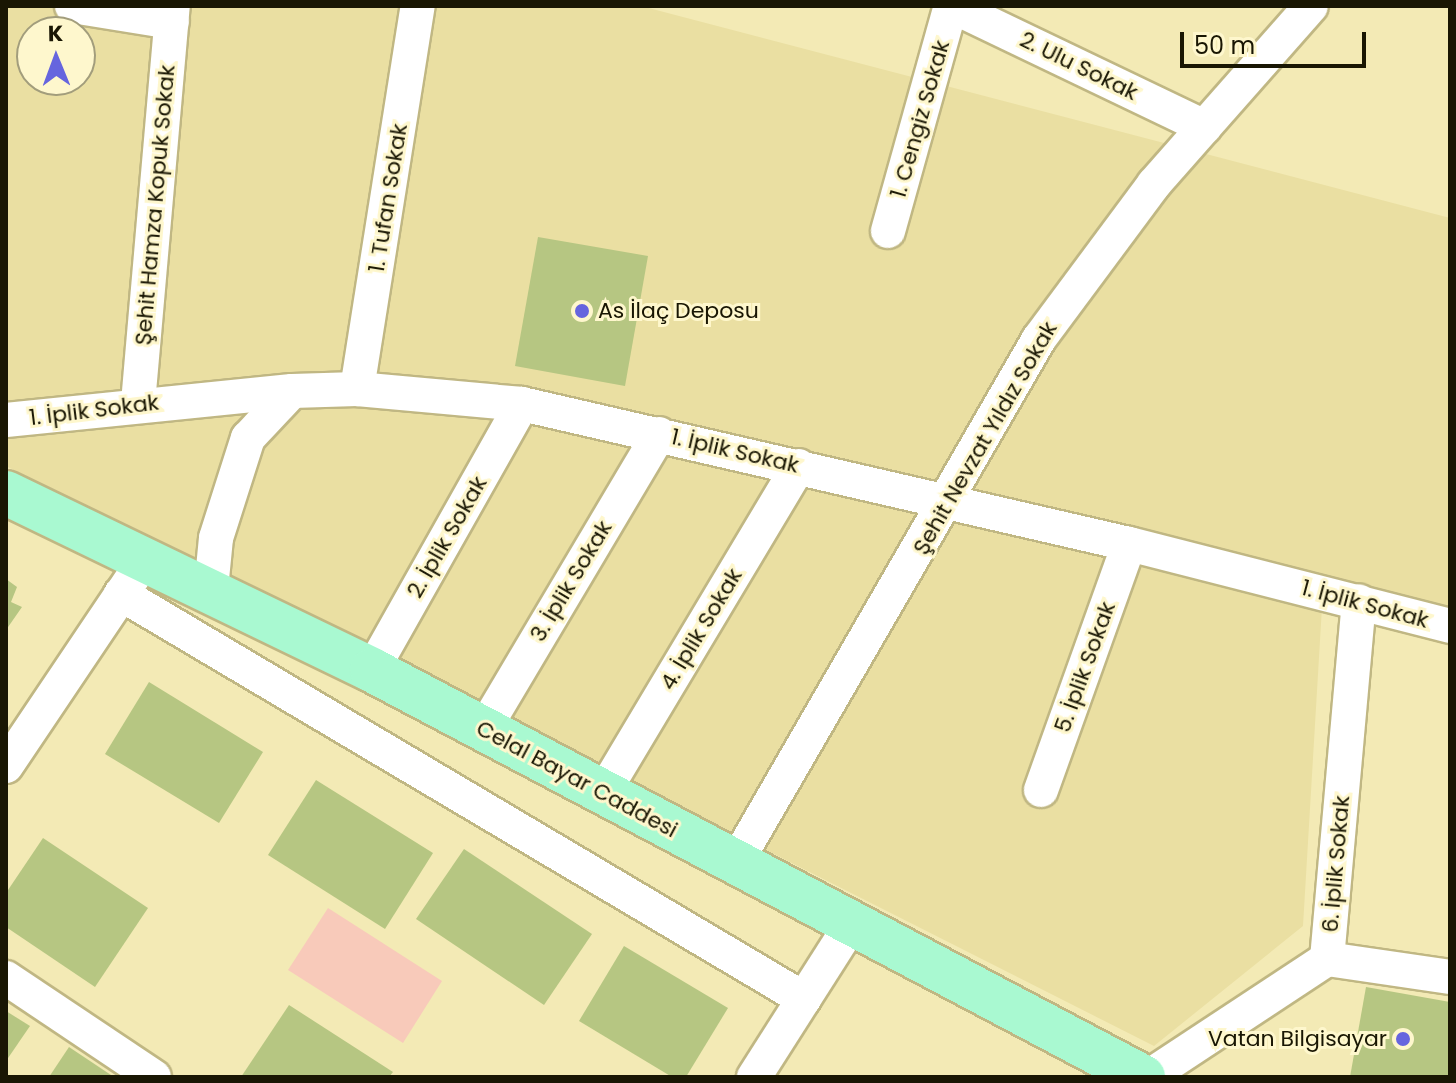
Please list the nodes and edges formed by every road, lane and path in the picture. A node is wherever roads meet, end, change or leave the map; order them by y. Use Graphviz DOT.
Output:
graph roads {
  1 [pos="72,6"];
  2 [pos="418,6"];
  3 [pos="951,6"];
  4 [pos="1311,6"];
  5 [pos="172,14"];
  6 [pos="1205,127"];
  7 [pos="888,231"];
  8 [pos="357,389"];
  9 [pos="292,391"];
  10 [pos="138,403"];
  11 [pos="522,404"];
  12 [pos="6,420"];
  13 [pos="659,434"];
  14 [pos="799,466"];
  15 [pos="6,493"];
  16 [pos="945,505"];
  17 [pos="1129,544"];
  18 [pos="146,557"];
  19 [pos="211,589"];
  20 [pos="121,594"];
  21 [pos="1359,601"];
  22 [pos="1450,626"];
  23 [pos="372,670"];
  24 [pos="484,729"];
  25 [pos="7,763"];
  26 [pos="1041,790"];
  27 [pos="603,793"];
  28 [pos="735,864"];
  29 [pos="851,925"];
  30 [pos="1327,959"];
  31 [pos="1450,977"];
  32 [pos="6,978"];
  33 [pos="804,999"];
  34 [pos="154,1077"];
  35 [pos="754,1077"];
  36 [pos="1145,1077"];
  1 -- 5 [label="street"];
  2 -- 8 [label="street, 1. Tufan Sokak"];
  3 -- 6 [label="street, 2. Ulu Sokak"];
  3 -- 7 [label="street, 1. Cengiz Sokak"];
  4 -- 6 [label="street, Şehit Nevzat Yıldız Sokak"];
  5 -- 10 [label="street, Şehit Hamza Kopuk Sokak"];
  6 -- 16 [label="street, Şehit Nevzat Yıldız Sokak"];
  8 -- 9 [label="street, 1. İplik Sokak"];
  8 -- 11 [label="street, 1. İplik Sokak"];
  9 -- 10 [label="street, 1. İplik Sokak"];
  9 -- 19 [label="street"];
  10 -- 12 [label="street, 1. İplik Sokak"];
  11 -- 13 [label="street, 1. İplik Sokak"];
  11 -- 23 [label="street, 2. İplik Sokak"];
  13 -- 14 [label="street, 1. İplik Sokak"];
  13 -- 24 [label="street, 3. İplik Sokak"];
  14 -- 16 [label="street, 1. İplik Sokak"];
  14 -- 27 [label="street, 4. İplik Sokak"];
  15 -- 18 [label="main road, Celal Bayar Caddesi"];
  16 -- 17 [label="street, 1. İplik Sokak"];
  16 -- 28 [label="street, Şehit Nevzat Yıldız Sokak"];
  17 -- 21 [label="street, 1. İplik Sokak"];
  17 -- 26 [label="street, 5. İplik Sokak"];
  18 -- 19 [label="main road, Celal Bayar Caddesi"];
  18 -- 20 [label="street"];
  19 -- 23 [label="main road, Celal Bayar Caddesi"];
  20 -- 25 [label="street"];
  20 -- 33 [label="street"];
  21 -- 22 [label="street, 1. İplik Sokak"];
  21 -- 30 [label="street, 6. İplik Sokak"];
  23 -- 24 [label="main road, Celal Bayar Caddesi"];
  24 -- 27 [label="main road, Celal Bayar Caddesi"];
  27 -- 28 [label="main road, Celal Bayar Caddesi"];
  28 -- 29 [label="main road, Celal Bayar Caddesi"];
  29 -- 33 [label="street"];
  29 -- 36 [label="main road, Celal Bayar Caddesi"];
  30 -- 31 [label="street"];
  30 -- 36 [label="street, 6. İplik Sokak"];
  32 -- 34 [label="street"];
  33 -- 35 [label="street"];
}
